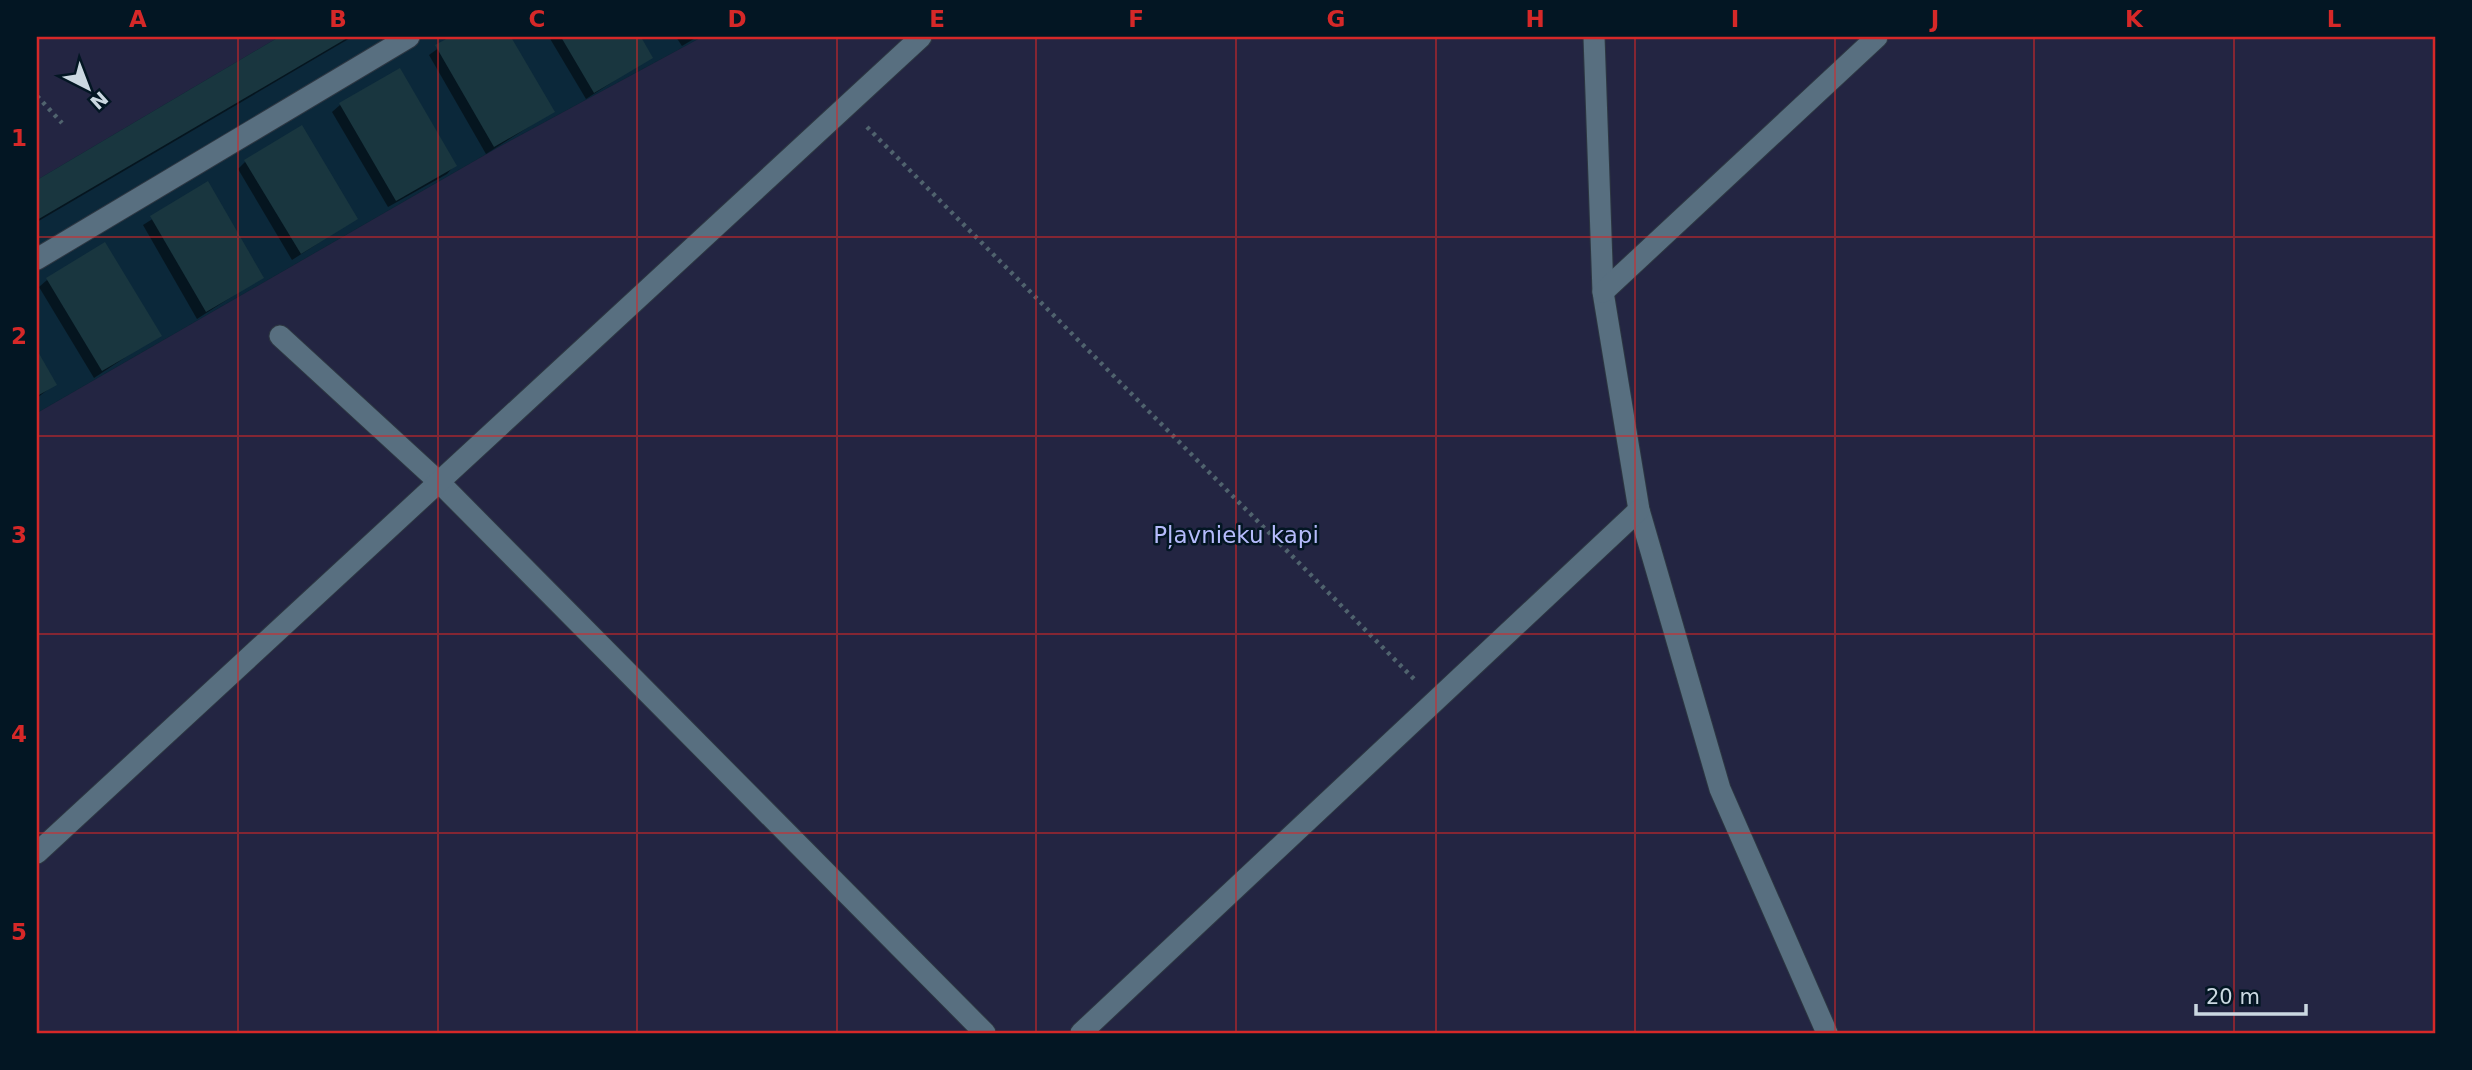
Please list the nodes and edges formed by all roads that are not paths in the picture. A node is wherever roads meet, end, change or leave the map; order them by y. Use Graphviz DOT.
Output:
graph roads {
  1 [pos="409,37"];
  2 [pos="921,37"];
  3 [pos="1594,37"];
  4 [pos="1877,37"];
  5 [pos="37,259"];
  6 [pos="1603,292"];
  7 [pos="281,336"];
  8 [pos="440,484"];
  9 [pos="1639,510"];
  10 [pos="37,853"];
  11 [pos="985,1033"];
  12 [pos="1081,1033"];
  13 [pos="1827,1033"];
  1 -- 5 [label="lane"];
  2 -- 8 [label="lane"];
  3 -- 6 [label="lane"];
  4 -- 6 [label="lane"];
  6 -- 9 [label="lane"];
  7 -- 8 [label="lane"];
  8 -- 10 [label="lane"];
  8 -- 11 [label="lane"];
  9 -- 12 [label="lane"];
  9 -- 13 [label="lane"];
}
